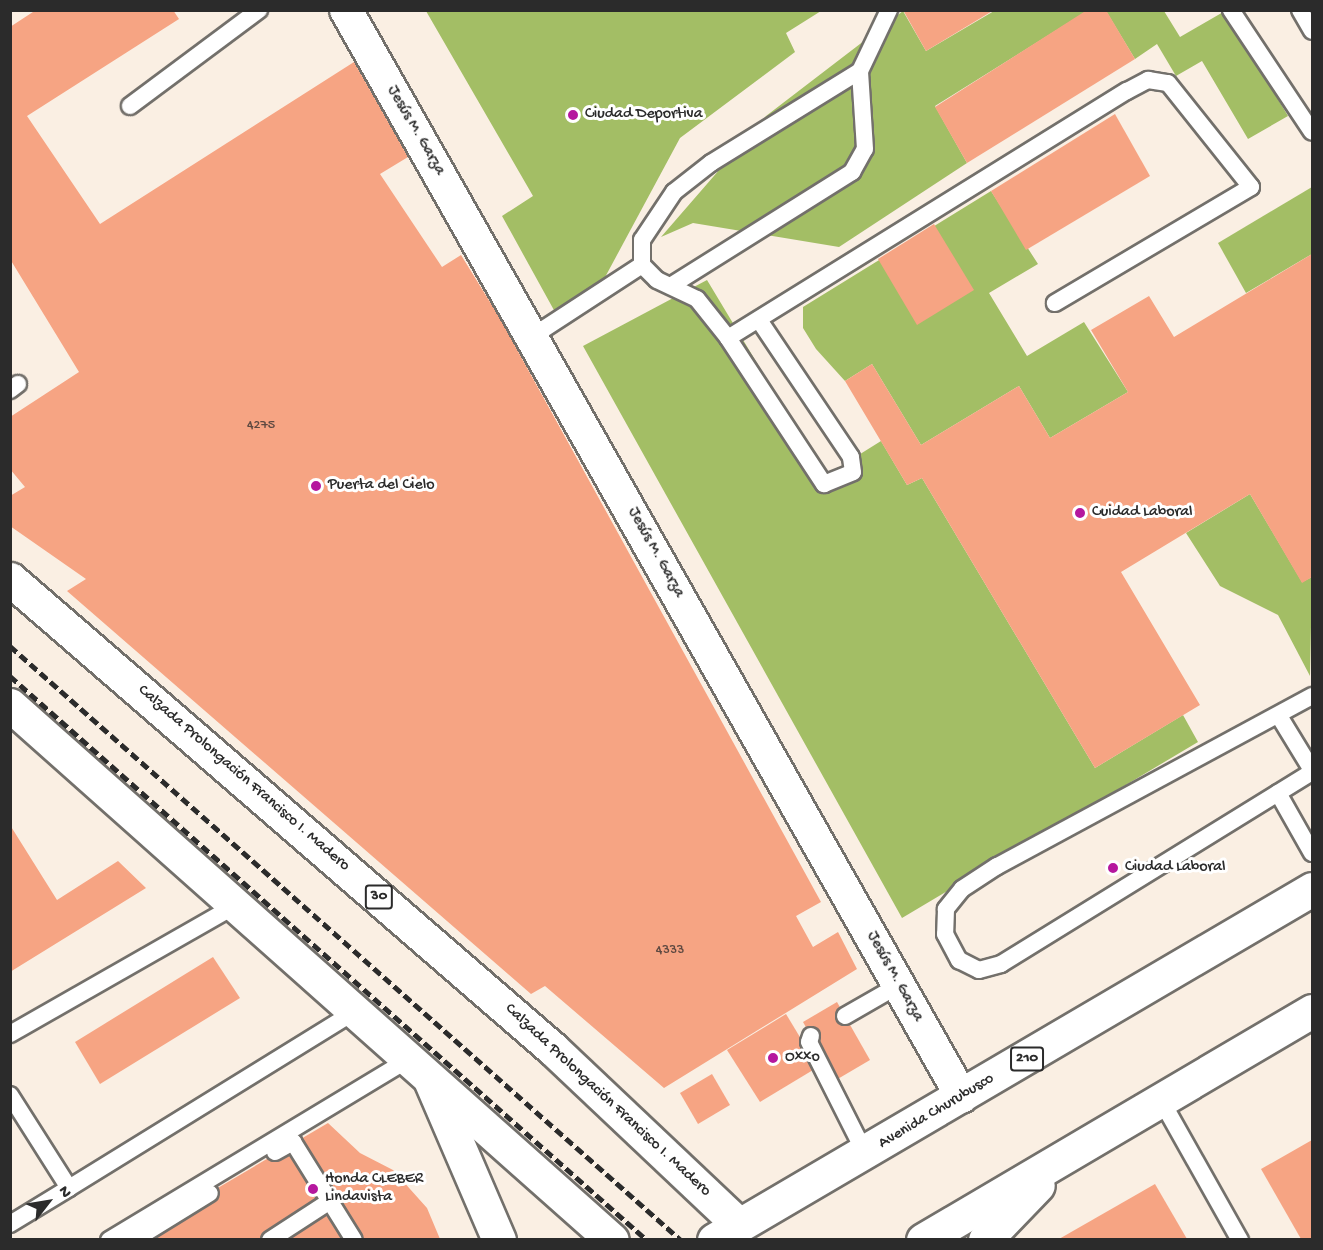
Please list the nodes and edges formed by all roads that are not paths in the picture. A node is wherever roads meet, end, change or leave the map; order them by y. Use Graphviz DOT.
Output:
graph roads {
  1 [pos="259,10"];
  2 [pos="346,10"];
  3 [pos="889,10"];
  4 [pos="1231,10"];
  5 [pos="1300,10"];
  6 [pos="1312,31"];
  7 [pos="860,71"];
  8 [pos="130,106"];
  9 [pos="1312,132"];
  10 [pos="642,265"];
  11 [pos="672,285"];
  12 [pos="1055,303"];
  13 [pos="759,320"];
  14 [pos="533,336"];
  15 [pos="728,338"];
  16 [pos="10,579"];
  17 [pos="1312,696"];
  18 [pos="10,705"];
  19 [pos="1279,716"];
  20 [pos="1312,771"];
  21 [pos="1278,793"];
  22 [pos="1312,853"];
  23 [pos="1312,889"];
  24 [pos="236,905"];
  25 [pos="899,985"];
  26 [pos="1312,1011"];
  27 [pos="354,1012"];
  28 [pos="845,1016"];
  29 [pos="10,1034"];
  30 [pos="811,1036"];
  31 [pos="406,1061"];
  32 [pos="431,1082"];
  33 [pos="10,1095"];
  34 [pos="962,1097"];
  35 [pos="1161,1100"];
  36 [pos="866,1155"];
  37 [pos="1067,1156"];
  38 [pos="69,1188"];
  39 [pos="330,1202"];
  40 [pos="10,1224"];
  41 [pos="736,1234"];
  42 [pos="109,1239"];
  43 [pos="134,1239"];
  44 [pos="270,1239"];
  45 [pos="354,1239"];
  46 [pos="499,1239"];
  47 [pos="612,1239"];
  48 [pos="923,1239"];
  49 [pos="985,1239"];
  50 [pos="1240,1239"];
  1 -- 8 [label="lane"];
  2 -- 14 [label="street, Jesús M. Garza"];
  3 -- 7 [label="lane"];
  4 -- 9 [label="lane"];
  5 -- 6 [label="lane"];
  7 -- 10 [label="lane"];
  7 -- 11 [label="lane"];
  10 -- 11 [label="lane"];
  10 -- 14 [label="lane"];
  11 -- 15 [label="lane"];
  12 -- 13 [label="lane"];
  13 -- 15 [label="lane"];
  13 -- 15 [label="lane"];
  14 -- 25 [label="street, Jesús M. Garza"];
  16 -- 41 [label="main road, Calzada Prolongación Francisco I. Madero / 30"];
  17 -- 19 [label="lane"];
  18 -- 24 [label="main road"];
  19 -- 20 [label="lane"];
  19 -- 21 [label="lane"];
  20 -- 21 [label="lane"];
  21 -- 22 [label="lane"];
  23 -- 34 [label="main road, Avenida Churubusco / 210"];
  24 -- 27 [label="main road"];
  24 -- 29 [label="lane"];
  25 -- 28 [label="lane"];
  25 -- 34 [label="street, Jesús M. Garza"];
  26 -- 35 [label="main road"];
  27 -- 31 [label="main road"];
  27 -- 38 [label="lane"];
  30 -- 36 [label="lane"];
  31 -- 32 [label="main road"];
  31 -- 42 [label="lane"];
  32 -- 46 [label="main road"];
  32 -- 47 [label="main road"];
  33 -- 38 [label="lane"];
  34 -- 36 [label="main road, Avenida Churubusco / 210"];
  35 -- 37 [label="main road"];
  35 -- 50 [label="lane"];
  36 -- 41 [label="main road, Avenida Churubusco / 210"];
  37 -- 48 [label="main road"];
  37 -- 49 [label="main road"];
  38 -- 40 [label="lane"];
  39 -- 43 [label="lane"];
  39 -- 44 [label="lane"];
  39 -- 45 [label="lane"];
}
